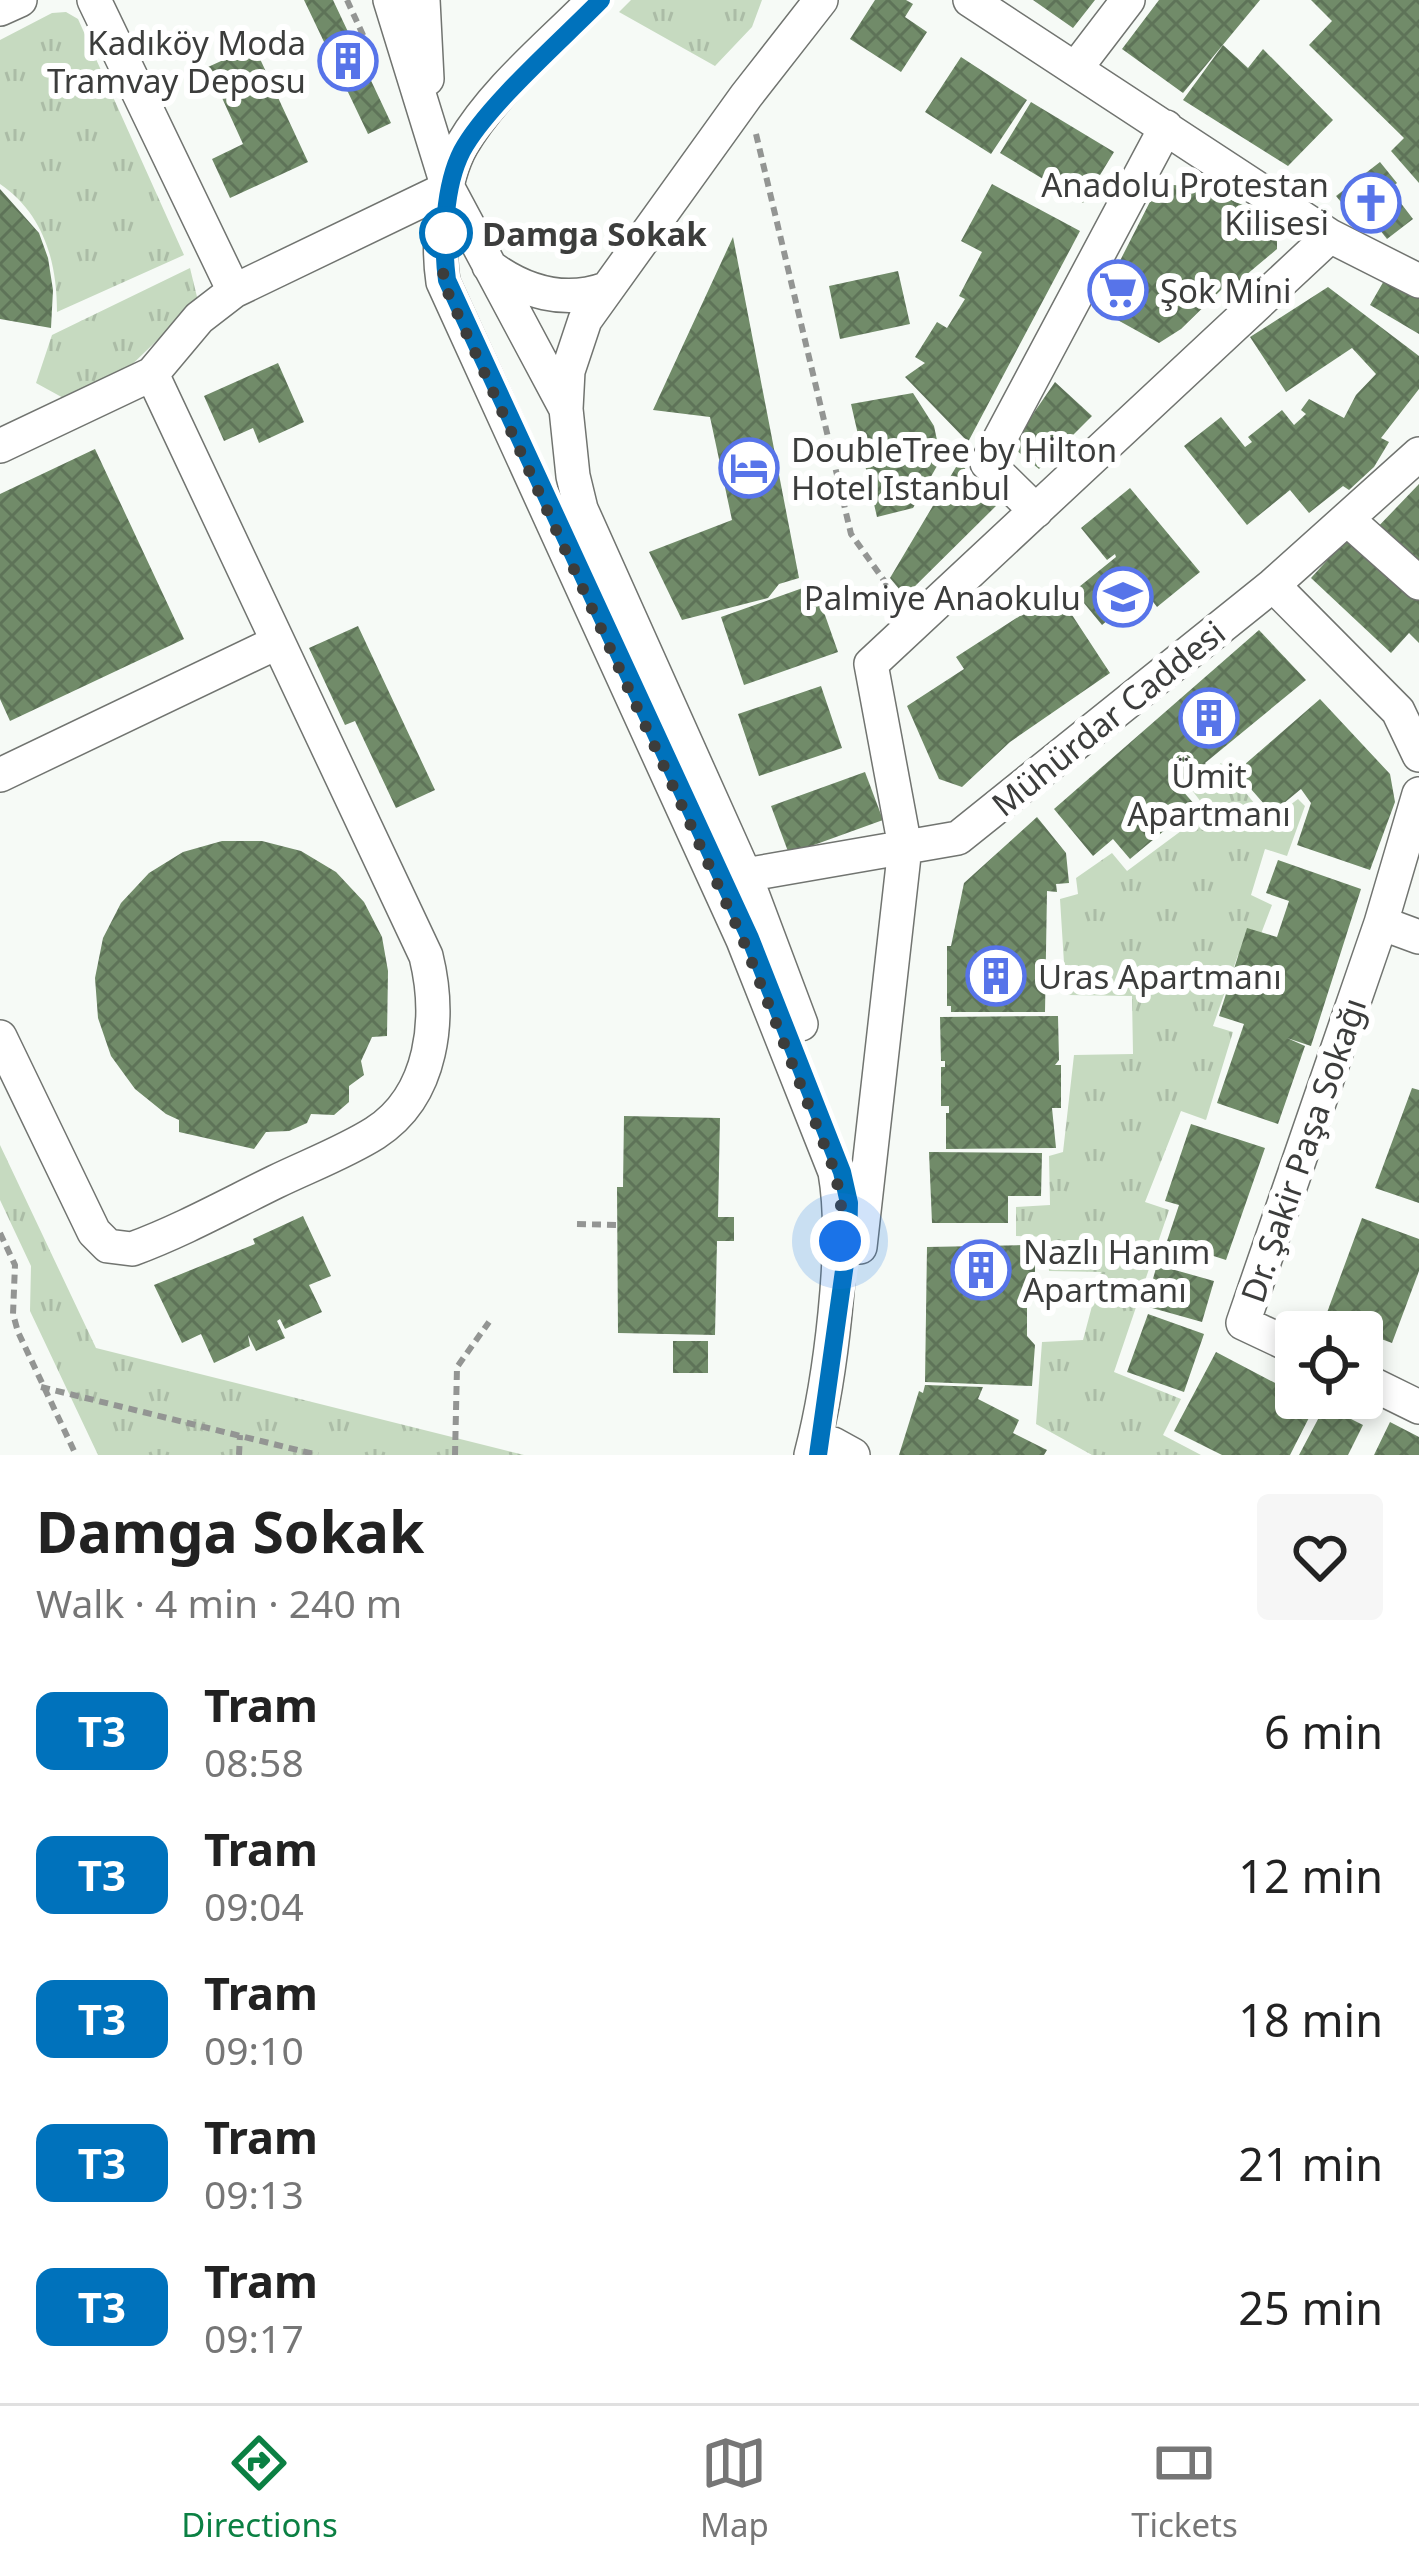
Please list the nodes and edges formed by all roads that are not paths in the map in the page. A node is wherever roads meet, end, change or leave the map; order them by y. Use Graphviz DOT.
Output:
graph roads {
  1 [pos="20,0"];
  2 [pos="94,0"];
  3 [pos="390,0"];
  4 [pos="594,0"];
  5 [pos="792,0"];
  6 [pos="821,0"];
  7 [pos="970,0"];
  8 [pos="1128,0"];
  9 [pos="0,9"];
  10 [pos="425,10"];
  11 [pos="782,50"];
  12 [pos="1076,68"];
  13 [pos="428,122"];
  14 [pos="1166,127"];
  15 [pos="448,188"];
  16 [pos="1330,236"];
  17 [pos="488,265"];
  18 [pos="1419,281"];
  19 [pos="606,289"];
  20 [pos="234,291"];
  21 [pos="152,374"];
  22 [pos="566,409"];
  23 [pos="0,446"];
  24 [pos="1419,454"];
  25 [pos="1036,511"];
  26 [pos="1347,519"];
  27 [pos="1419,583"];
  28 [pos="1273,585"];
  29 [pos="278,642"];
  30 [pos="1419,755"];
  31 [pos="0,775"];
  32 [pos="1419,794"];
  33 [pos="905,847"];
  34 [pos="745,875"];
  35 [pos="1381,922"];
  36 [pos="1419,937"];
  37 [pos="0,1037"];
  38 [pos="864,1201"];
  39 [pos="1275,1338"];
  40 [pos="1383,1389"];
  41 [pos="1419,1407"];
  42 [pos="832,1452"];
  1 -- 9 [label="street"];
  2 -- 20 [label="street"];
  3 -- 13 [label="street"];
  4 -- 15 [label="street"];
  5 -- 11 [label="street"];
  6 -- 11 [label="street"];
  7 -- 12 [label="street"];
  8 -- 12 [label="street"];
  10 -- 13 [label="street"];
  11 -- 19 [label="street"];
  12 -- 14 [label="street"];
  13 -- 15 [label="street"];
  14 -- 16 [label="street"];
  14 -- 25 [label="street"];
  15 -- 17 [label="street"];
  15 -- 20 [label="street"];
  15 -- 42 [label="street"];
  16 -- 18 [label="street"];
  16 -- 25 [label="street"];
  17 -- 19 [label="street"];
  17 -- 22 [label="street"];
  19 -- 22 [label="street"];
  20 -- 21 [label="street"];
  21 -- 23 [label="street"];
  21 -- 29 [label="street"];
  22 -- 34 [label="street"];
  24 -- 26 [label="street, Mühürdar Caddesi"];
  25 -- 33 [label="street"];
  26 -- 27 [label="street"];
  26 -- 28 [label="street, Mühürdar Caddesi"];
  28 -- 30 [label="street"];
  28 -- 33 [label="street, Mühürdar Caddesi"];
  29 -- 31 [label="street"];
  29 -- 37 [label="street"];
  32 -- 35 [label="street"];
  33 -- 34 [label="street, Mühürdar Caddesi"];
  33 -- 38 [label="street"];
  34 -- 38 [label="street"];
  35 -- 36 [label="street"];
  35 -- 39 [label="street, Dr. Şakir Paşa Sokağı"];
  38 -- 42 [label="street"];
  40 -- 41 [label="street"];
}
